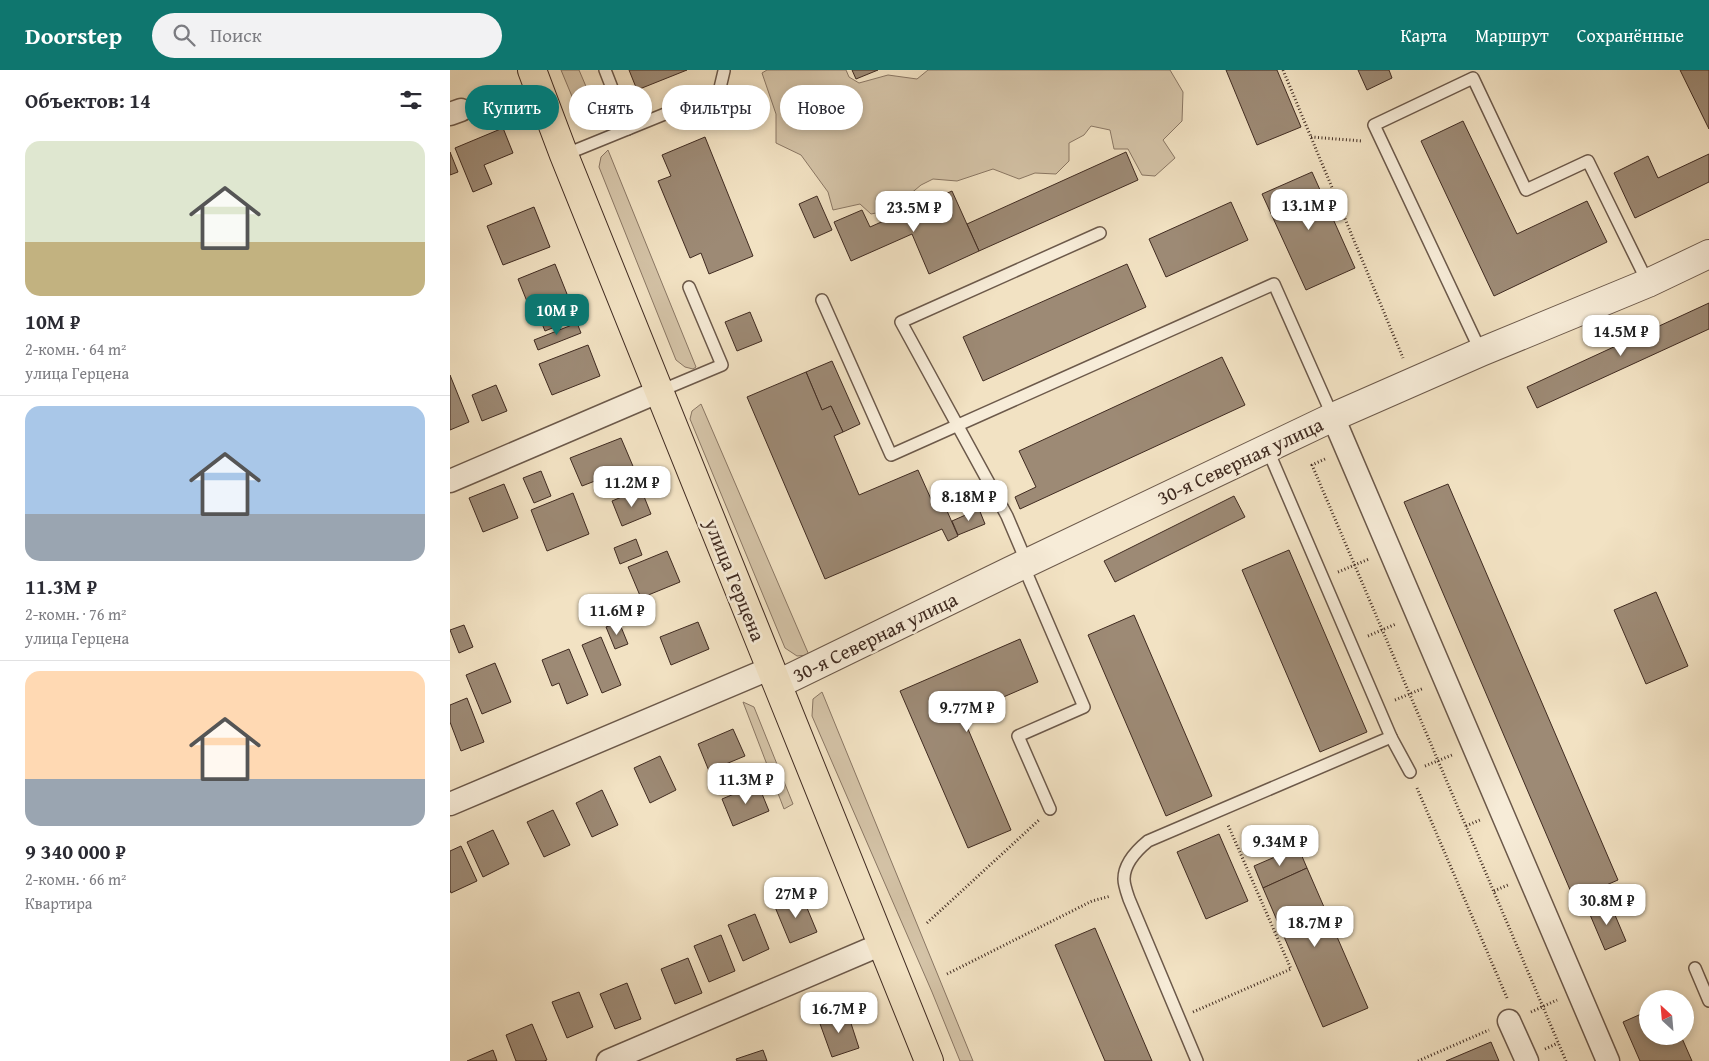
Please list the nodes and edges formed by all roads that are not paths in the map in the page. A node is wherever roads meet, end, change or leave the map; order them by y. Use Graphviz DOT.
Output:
graph roads {
  1 [pos="532,70"];
  2 [pos="605,70"];
  3 [pos="724,70"];
  4 [pos="611,85"];
  5 [pos="652,119"];
  6 [pos="626,130"];
  7 [pos="564,155"];
  8 [pos="1100,233"];
  9 [pos="1709,254"];
  10 [pos="1648,284"];
  11 [pos="689,287"];
  12 [pos="822,300"];
  13 [pos="1481,352"];
  14 [pos="660,391"];
  15 [pos="1333,417"];
  16 [pos="958,426"];
  17 [pos="1267,448"];
  18 [pos="450,481"];
  19 [pos="1025,564"];
  20 [pos="774,676"];
  21 [pos="1391,736"];
  22 [pos="1410,772"];
  23 [pos="450,804"];
  24 [pos="1050,809"];
  25 [pos="882,944"];
  26 [pos="1695,968"];
  27 [pos="1709,1001"];
  28 [pos="1513,1020"];
  29 [pos="608,1061"];
  30 [pos="929,1061"];
  31 [pos="1197,1061"];
  32 [pos="1527,1061"];
  33 [pos="1608,1061"];
  1 -- 7 [label="main road, улица Герцена"];
  2 -- 4 [label="lane"];
  3 -- 5 [label="lane"];
  6 -- 7 [label="lane"];
  7 -- 14 [label="main road, улица Герцена"];
  8 -- 16 [label="lane"];
  9 -- 10 [label="street, 30-я Северная улица"];
  10 -- 13 [label="street, 30-я Северная улица"];
  10 -- 13 [label="lane"];
  11 -- 14 [label="lane"];
  12 -- 16 [label="lane"];
  13 -- 15 [label="street, 30-я Северная улица"];
  14 -- 18 [label="street"];
  14 -- 20 [label="main road, улица Герцена"];
  15 -- 16 [label="lane"];
  15 -- 17 [label="street, 30-я Северная улица"];
  15 -- 33 [label="street"];
  16 -- 19 [label="lane"];
  17 -- 19 [label="street, 30-я Северная улица"];
  17 -- 21 [label="lane"];
  19 -- 20 [label="street, 30-я Северная улица"];
  19 -- 24 [label="lane"];
  20 -- 23 [label="street, 30-я Северная улица"];
  20 -- 25 [label="main road, улица Герцена"];
  21 -- 22 [label="lane"];
  21 -- 31 [label="lane"];
  25 -- 29 [label="street"];
  25 -- 30 [label="main road, улица Герцена"];
  26 -- 27 [label="lane"];
  28 -- 32 [label="street"];
}
